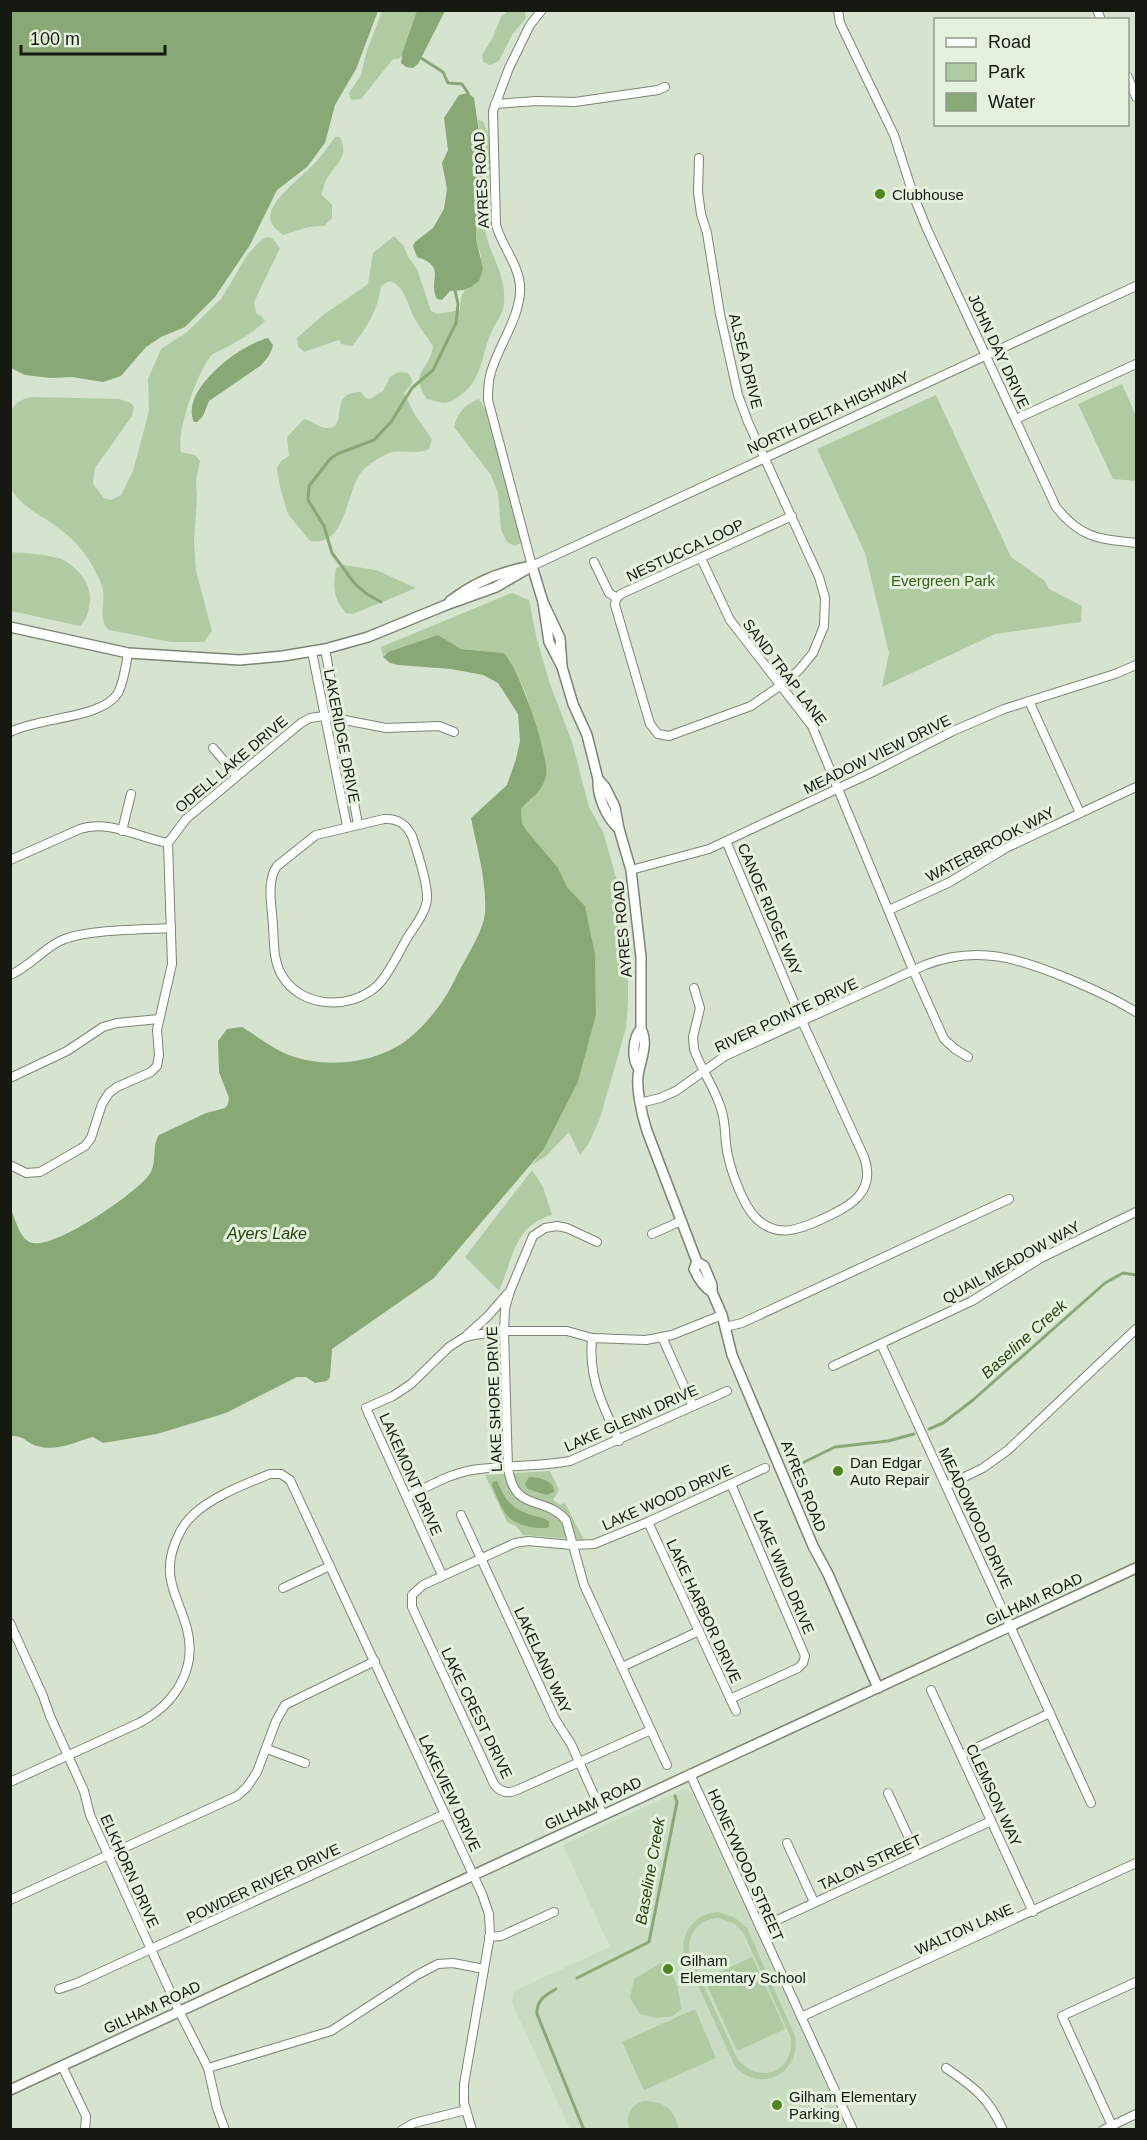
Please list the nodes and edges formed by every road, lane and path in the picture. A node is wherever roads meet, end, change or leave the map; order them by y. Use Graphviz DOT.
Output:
graph roads {
  1 [pos="542,10"];
  2 [pos="838,10"];
  3 [pos="1129,79"];
  4 [pos="665,87"];
  5 [pos="1137,97"];
  6 [pos="495,104"];
  7 [pos="699,158"];
  8 [pos="1137,286"];
  9 [pos="986,355"];
  10 [pos="1137,364"];
  11 [pos="1016,419"];
  12 [pos="765,458"];
  13 [pos="792,516"];
  14 [pos="1137,543"];
  15 [pos="701,558"];
  16 [pos="594,562"];
  17 [pos="532,566"];
  18 [pos="617,598"];
  19 [pos="10,627"];
  20 [pos="325,649"];
  21 [pos="312,652"];
  22 [pos="129,653"];
  23 [pos="1137,665"];
  24 [pos="781,686"];
  25 [pos="1029,701"];
  26 [pos="324,716"];
  27 [pos="337,720"];
  28 [pos="10,732"];
  29 [pos="454,732"];
  30 [pos="213,748"];
  31 [pos="237,776"];
  32 [pos="1137,788"];
  33 [pos="838,789"];
  34 [pos="131,795"];
  35 [pos="1080,813"];
  36 [pos="358,824"];
  37 [pos="347,826"];
  38 [pos="122,831"];
  39 [pos="726,841"];
  40 [pos="168,843"];
  41 [pos="10,860"];
  42 [pos="632,870"];
  43 [pos="889,910"];
  44 [pos="171,928"];
  45 [pos="913,970"];
  46 [pos="10,975"];
  47 [pos="694,988"];
  48 [pos="1137,1012"];
  49 [pos="159,1019"];
  50 [pos="802,1021"];
  51 [pos="968,1057"];
  52 [pos="703,1071"];
  53 [pos="10,1078"];
  54 [pos="640,1103"];
  55 [pos="10,1165"];
  56 [pos="1009,1199"];
  57 [pos="1137,1212"];
  58 [pos="681,1221"];
  59 [pos="652,1234"];
  60 [pos="597,1242"];
  61 [pos="510,1291"];
  62 [pos="722,1316"];
  63 [pos="724,1327"];
  64 [pos="1137,1329"];
  65 [pos="504,1332"];
  66 [pos="662,1337"];
  67 [pos="463,1338"];
  68 [pos="592,1338"];
  69 [pos="881,1344"];
  70 [pos="833,1366"];
  71 [pos="727,1391"];
  72 [pos="693,1406"];
  73 [pos="619,1441"];
  74 [pos="508,1468"];
  75 [pos="765,1468"];
  76 [pos="731,1484"];
  77 [pos="946,1486"];
  78 [pos="407,1497"];
  79 [pos="461,1515"];
  80 [pos="648,1522"];
  81 [pos="572,1545"];
  82 [pos="480,1558"];
  83 [pos="330,1566"];
  84 [pos="1137,1568"];
  85 [pos="442,1575"];
  86 [pos="283,1588"];
  87 [pos="412,1595"];
  88 [pos="10,1623"];
  89 [pos="1011,1626"];
  90 [pos="699,1631"];
  91 [pos="375,1661"];
  92 [pos="622,1667"];
  93 [pos="878,1688"];
  94 [pos="931,1690"];
  95 [pos="730,1699"];
  96 [pos="736,1711"];
  97 [pos="1050,1713"];
  98 [pos="651,1730"];
  99 [pos="267,1749"];
  100 [pos="68,1755"];
  101 [pos="961,1755"];
  102 [pos="305,1763"];
  103 [pos="580,1763"];
  104 [pos="667,1765"];
  105 [pos="690,1774"];
  106 [pos="10,1782"];
  107 [pos="888,1792"];
  108 [pos="1091,1803"];
  109 [pos="445,1814"];
  110 [pos="603,1815"];
  111 [pos="991,1821"];
  112 [pos="787,1843"];
  113 [pos="108,1855"];
  114 [pos="917,1855"];
  115 [pos="1137,1863"];
  116 [pos="472,1874"];
  117 [pos="10,1900"];
  118 [pos="814,1902"];
  119 [pos="554,1912"];
  120 [pos="1033,1912"];
  121 [pos="760,1928"];
  122 [pos="489,1937"];
  123 [pos="151,1949"];
  124 [pos="484,1969"];
  125 [pos="1137,1982"];
  126 [pos="59,1989"];
  127 [pos="179,2011"];
  128 [pos="801,2017"];
  129 [pos="62,2066"];
  130 [pos="208,2068"];
  131 [pos="946,2068"];
  132 [pos="10,2090"];
  133 [pos="466,2110"];
  134 [pos="1137,2114"];
  135 [pos="1113,2127"];
  136 [pos="85,2130"];
  137 [pos="225,2130"];
  138 [pos="402,2130"];
  139 [pos="472,2130"];
  140 [pos="853,2130"];
  141 [pos="1003,2130"];
  142 [pos="1103,2130"];
  1 -- 6 [label="street, AYRES ROAD"];
  2 -- 9 [label="street, JOHN DAY DRIVE"];
  3 -- 5 [label="street"];
  4 -- 6 [label="street"];
  6 -- 17 [label="street, AYRES ROAD"];
  7 -- 12 [label="street, ALSEA DRIVE"];
  8 -- 9 [label="street, NORTH DELTA HIGHWAY"];
  9 -- 11 [label="street, JOHN DAY DRIVE"];
  9 -- 12 [label="street, NORTH DELTA HIGHWAY"];
  10 -- 11 [label="street"];
  11 -- 14 [label="street, JOHN DAY DRIVE"];
  12 -- 13 [label="street, ALSEA DRIVE"];
  12 -- 17 [label="street, NORTH DELTA HIGHWAY"];
  13 -- 15 [label="street, NESTUCCA LOOP"];
  13 -- 24 [label="street, ALSEA DRIVE"];
  15 -- 18 [label="street, NESTUCCA LOOP"];
  15 -- 24 [label="street, SAND TRAP LANE"];
  16 -- 18 [label="street"];
  17 -- 20 [label="street, NORTH DELTA HIGHWAY"];
  17 -- 42 [label="street, AYRES ROAD"];
  18 -- 24 [label="street, NESTUCCA LOOP"];
  19 -- 22 [label="street, NORTH DELTA HIGHWAY"];
  20 -- 21 [label="street, NORTH DELTA HIGHWAY"];
  20 -- 27 [label="street, LAKERIDGE DRIVE"];
  21 -- 22 [label="street, NORTH DELTA HIGHWAY"];
  21 -- 26 [label="street, LAKERIDGE DRIVE"];
  22 -- 28 [label="street"];
  23 -- 25 [label="street, MEADOW VIEW DRIVE"];
  24 -- 33 [label="street, SAND TRAP LANE"];
  25 -- 33 [label="street, MEADOW VIEW DRIVE"];
  25 -- 35 [label="street"];
  26 -- 27 [label="street"];
  26 -- 31 [label="street, ODELL LAKE DRIVE"];
  26 -- 37 [label="street, LAKERIDGE DRIVE"];
  27 -- 29 [label="street"];
  27 -- 36 [label="street, LAKERIDGE DRIVE"];
  30 -- 31 [label="street"];
  31 -- 40 [label="street, ODELL LAKE DRIVE"];
  32 -- 35 [label="street, WATERBROOK WAY"];
  33 -- 39 [label="street, MEADOW VIEW DRIVE"];
  33 -- 43 [label="street, SAND TRAP LANE"];
  34 -- 38 [label="street"];
  35 -- 43 [label="street, WATERBROOK WAY"];
  36 -- 37 [label="street"];
  36 -- 37 [label="street"];
  38 -- 40 [label="street"];
  38 -- 41 [label="street"];
  39 -- 42 [label="street, MEADOW VIEW DRIVE"];
  39 -- 50 [label="street, CANOE RIDGE WAY"];
  40 -- 44 [label="street"];
  42 -- 54 [label="street, AYRES ROAD"];
  43 -- 45 [label="street, SAND TRAP LANE"];
  44 -- 46 [label="street"];
  44 -- 49 [label="street"];
  45 -- 48 [label="street, RIVER POINTE DRIVE"];
  45 -- 50 [label="street, RIVER POINTE DRIVE"];
  45 -- 51 [label="street"];
  47 -- 52 [label="street, CANOE RIDGE WAY"];
  49 -- 53 [label="street"];
  49 -- 55 [label="street"];
  50 -- 52 [label="street, RIVER POINTE DRIVE"];
  50 -- 52 [label="street, CANOE RIDGE WAY"];
  52 -- 54 [label="street, RIVER POINTE DRIVE"];
  54 -- 58 [label="street, AYRES ROAD"];
  56 -- 63 [label="street"];
  57 -- 69 [label="street, QUAIL MEADOW WAY"];
  58 -- 59 [label="street"];
  58 -- 62 [label="street, AYRES ROAD"];
  60 -- 61 [label="street, LAKE SHORE DRIVE"];
  61 -- 65 [label="street, LAKE SHORE DRIVE"];
  61 -- 67 [label="street"];
  62 -- 63 [label="street, AYRES ROAD"];
  62 -- 66 [label="street, LAKEMONT DRIVE"];
  63 -- 93 [label="street, AYRES ROAD"];
  64 -- 77 [label="street"];
  65 -- 67 [label="street, LAKEMONT DRIVE"];
  65 -- 68 [label="street, LAKEMONT DRIVE"];
  65 -- 74 [label="street, LAKE SHORE DRIVE"];
  66 -- 68 [label="street, LAKEMONT DRIVE"];
  66 -- 72 [label="street"];
  67 -- 78 [label="street, LAKEMONT DRIVE"];
  68 -- 73 [label="street"];
  69 -- 70 [label="street, QUAIL MEADOW WAY"];
  69 -- 77 [label="street, MEADOWOOD DRIVE"];
  71 -- 72 [label="street, LAKE GLENN DRIVE"];
  72 -- 73 [label="street, LAKE GLENN DRIVE"];
  73 -- 74 [label="street, LAKE GLENN DRIVE"];
  74 -- 78 [label="street, LAKE GLENN DRIVE"];
  74 -- 81 [label="street, LAKE SHORE DRIVE"];
  75 -- 76 [label="street, LAKE WOOD DRIVE"];
  76 -- 80 [label="street, LAKE WOOD DRIVE"];
  76 -- 95 [label="street, LAKE WIND DRIVE"];
  77 -- 89 [label="street, MEADOWOOD DRIVE"];
  78 -- 85 [label="street, LAKEMONT DRIVE"];
  79 -- 82 [label="street, LAKELAND WAY"];
  80 -- 81 [label="street, LAKE WOOD DRIVE"];
  80 -- 90 [label="street, LAKE HARBOR DRIVE"];
  81 -- 82 [label="street, LAKE WOOD DRIVE"];
  81 -- 92 [label="street, LAKE SHORE DRIVE"];
  82 -- 85 [label="street, LAKE WOOD DRIVE"];
  82 -- 103 [label="street, LAKELAND WAY"];
  83 -- 86 [label="street"];
  83 -- 91 [label="street, LAKEVIEW DRIVE"];
  83 -- 100 [label="street, LAKEVIEW DRIVE"];
  84 -- 89 [label="street, GILHAM ROAD"];
  85 -- 87 [label="street, LAKE WOOD DRIVE"];
  87 -- 103 [label="street, LAKE CREST DRIVE"];
  88 -- 100 [label="street, ELKHORN DRIVE"];
  89 -- 93 [label="street, GILHAM ROAD"];
  89 -- 97 [label="street, MEADOWOOD DRIVE"];
  90 -- 92 [label="street"];
  90 -- 95 [label="street, LAKE HARBOR DRIVE"];
  91 -- 99 [label="street"];
  91 -- 109 [label="street, LAKEVIEW DRIVE"];
  92 -- 98 [label="street, LAKE SHORE DRIVE"];
  93 -- 105 [label="street, GILHAM ROAD"];
  94 -- 101 [label="street, CLEMSON WAY"];
  95 -- 96 [label="street, LAKE HARBOR DRIVE"];
  97 -- 101 [label="street"];
  97 -- 108 [label="street, MEADOWOOD DRIVE"];
  98 -- 103 [label="street, LAKE CREST DRIVE"];
  98 -- 104 [label="street, LAKE SHORE DRIVE"];
  99 -- 102 [label="street"];
  99 -- 113 [label="street"];
  100 -- 106 [label="street"];
  100 -- 113 [label="street, ELKHORN DRIVE"];
  101 -- 111 [label="street, CLEMSON WAY"];
  103 -- 110 [label="street, LAKELAND WAY"];
  105 -- 110 [label="street, GILHAM ROAD"];
  105 -- 121 [label="street, HONEYWOOD STREET"];
  107 -- 114 [label="street"];
  109 -- 116 [label="street, LAKEVIEW DRIVE"];
  109 -- 123 [label="street, POWDER RIVER DRIVE"];
  110 -- 116 [label="street, GILHAM ROAD"];
  111 -- 114 [label="street, TALON STREET"];
  111 -- 120 [label="street, CLEMSON WAY"];
  112 -- 118 [label="street"];
  113 -- 117 [label="street"];
  113 -- 123 [label="street, ELKHORN DRIVE"];
  114 -- 118 [label="street, TALON STREET"];
  115 -- 120 [label="street, WALTON LANE"];
  116 -- 122 [label="street, LAKEVIEW DRIVE"];
  116 -- 127 [label="street, GILHAM ROAD"];
  118 -- 121 [label="street, TALON STREET"];
  119 -- 122 [label="street"];
  120 -- 128 [label="street, WALTON LANE"];
  121 -- 128 [label="street, HONEYWOOD STREET"];
  122 -- 124 [label="street, LAKEVIEW DRIVE"];
  123 -- 126 [label="street, POWDER RIVER DRIVE"];
  123 -- 127 [label="street, ELKHORN DRIVE"];
  124 -- 130 [label="street"];
  124 -- 133 [label="street, LAKEVIEW DRIVE"];
  125 -- 135 [label="street"];
  127 -- 129 [label="street, GILHAM ROAD"];
  127 -- 130 [label="street, ELKHORN DRIVE"];
  128 -- 140 [label="street, HONEYWOOD STREET"];
  129 -- 132 [label="street, GILHAM ROAD"];
  129 -- 136 [label="street"];
  130 -- 137 [label="street, ELKHORN DRIVE"];
  131 -- 141 [label="street"];
  133 -- 138 [label="street"];
  133 -- 139 [label="street, LAKEVIEW DRIVE"];
  134 -- 135 [label="street"];
  135 -- 142 [label="street"];
}
